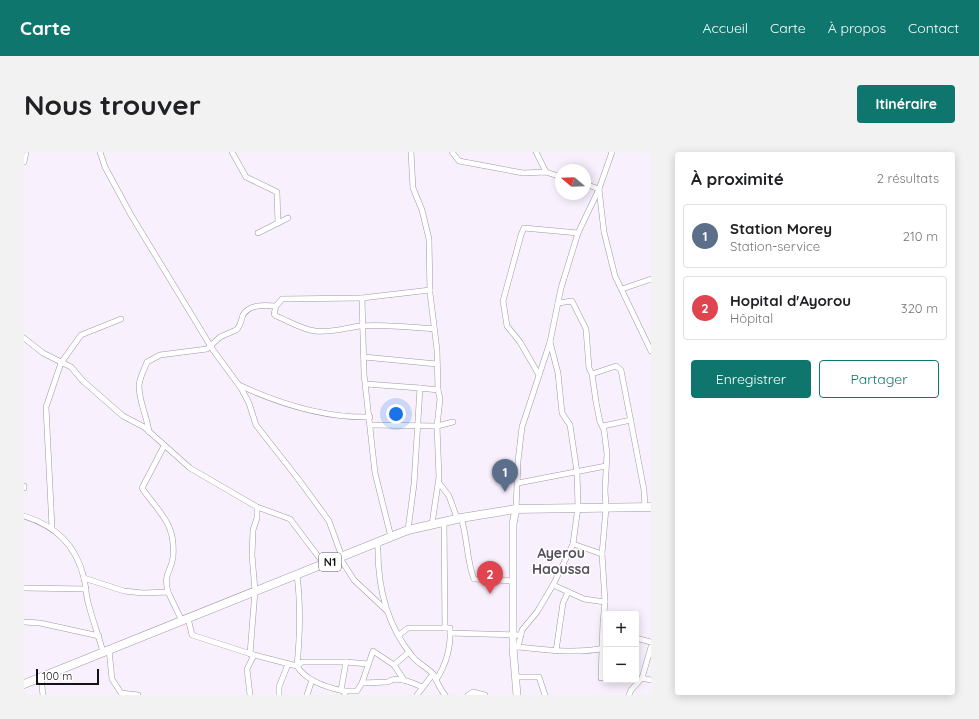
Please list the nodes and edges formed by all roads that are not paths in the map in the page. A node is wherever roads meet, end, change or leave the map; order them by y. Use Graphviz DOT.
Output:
graph roads {
  1 [pos="26,152"];
  2 [pos="100,152"];
  3 [pos="232,152"];
  4 [pos="411,152"];
  5 [pos="452,152"];
  6 [pos="459,152"];
  7 [pos="536,152"];
  8 [pos="612,152"];
  9 [pos="459,161"];
  10 [pos="24,162"];
  11 [pos="546,172"];
  12 [pos="555,175"];
  13 [pos="591,186"];
  14 [pos="599,189"];
  15 [pos="288,218"];
  16 [pos="278,223"];
  17 [pos="258,233"];
  18 [pos="578,233"];
  19 [pos="651,279"];
  20 [pos="622,289"];
  21 [pos="430,290"];
  22 [pos="362,298"];
  23 [pos="558,303"];
  24 [pos="276,306"];
  25 [pos="121,319"];
  26 [pos="362,326"];
  27 [pos="434,329"];
  28 [pos="24,338"];
  29 [pos="550,342"];
  30 [pos="211,346"];
  31 [pos="651,351"];
  32 [pos="364,358"];
  33 [pos="61,362"];
  34 [pos="437,364"];
  35 [pos="539,374"];
  36 [pos="592,374"];
  37 [pos="366,384"];
  38 [pos="238,385"];
  39 [pos="420,388"];
  40 [pos="438,390"];
  41 [pos="370,417"];
  42 [pos="631,420"];
  43 [pos="453,422"];
  44 [pos="418,424"];
  45 [pos="371,425"];
  46 [pos="437,426"];
  47 [pos="603,426"];
  48 [pos="149,432"];
  49 [pos="164,446"];
  50 [pos="606,466"];
  51 [pos="577,472"];
  52 [pos="439,483"];
  53 [pos="518,483"];
  54 [pos="257,507"];
  55 [pos="648,507"];
  56 [pos="578,508"];
  57 [pos="606,508"];
  58 [pos="516,509"];
  59 [pos="24,516"];
  60 [pos="459,518"];
  61 [pos="444,521"];
  62 [pos="432,524"];
  63 [pos="52,528"];
  64 [pos="408,530"];
  65 [pos="391,537"];
  66 [pos="378,543"];
  67 [pos="573,544"];
  68 [pos="602,554"];
  69 [pos="341,557"];
  70 [pos="324,564"];
  71 [pos="297,575"];
  72 [pos="84,578"];
  73 [pos="513,580"];
  74 [pos="553,585"];
  75 [pos="24,588"];
  76 [pos="86,589"];
  77 [pos="255,591"];
  78 [pos="168,592"];
  79 [pos="568,592"];
  80 [pos="606,602"];
  81 [pos="386,610"];
  82 [pos="185,620"];
  83 [pos="24,622"];
  84 [pos="445,628"];
  85 [pos="450,633"];
  86 [pos="512,634"];
  87 [pos="399,635"];
  88 [pos="521,635"];
  89 [pos="99,636"];
  90 [pos="639,639"];
  91 [pos="651,642"];
  92 [pos="605,647"];
  93 [pos="651,647"];
  94 [pos="516,648"];
  95 [pos="603,648"];
  96 [pos="106,651"];
  97 [pos="556,651"];
  98 [pos="409,652"];
  99 [pos="252,655"];
  100 [pos="346,662"];
  101 [pos="603,663"];
  102 [pos="288,664"];
  103 [pos="368,664"];
  104 [pos="394,665"];
  105 [pos="297,666"];
  106 [pos="433,674"];
  107 [pos="516,677"];
  108 [pos="41,678"];
  109 [pos="601,678"];
  110 [pos="642,678"];
  111 [pos="312,680"];
  112 [pos="404,680"];
  113 [pos="436,680"];
  114 [pos="639,680"];
  115 [pos="651,680"];
  116 [pos="362,683"];
  117 [pos="634,683"];
  118 [pos="24,684"];
  119 [pos="422,687"];
  120 [pos="343,692"];
  121 [pos="121,694"];
  122 [pos="43,695"];
  123 [pos="138,695"];
  124 [pos="250,695"];
  125 [pos="279,695"];
  126 [pos="307,695"];
  127 [pos="417,695"];
  128 [pos="445,695"];
  129 [pos="468,695"];
  130 [pos="485,695"];
  131 [pos="517,695"];
  132 [pos="545,695"];
  133 [pos="629,695"];
  1 -- 10 [label="street"];
  2 -- 30 [label="street"];
  3 -- 16 [label="street"];
  4 -- 21 [label="street"];
  5 -- 9 [label="street"];
  6 -- 9 [label="street"];
  7 -- 11 [label="street"];
  8 -- 14 [label="street"];
  9 -- 11 [label="street"];
  11 -- 12 [label="street"];
  13 -- 14 [label="street"];
  14 -- 18 [label="street"];
  14 -- 20 [label="street"];
  15 -- 16 [label="street"];
  16 -- 17 [label="street"];
  18 -- 23 [label="street"];
  18 -- 35 [label="street"];
  19 -- 20 [label="street"];
  20 -- 31 [label="street"];
  21 -- 22 [label="street"];
  21 -- 27 [label="street"];
  22 -- 24 [label="street"];
  22 -- 26 [label="street"];
  23 -- 29 [label="street"];
  23 -- 36 [label="street"];
  24 -- 26 [label="street"];
  24 -- 30 [label="street"];
  25 -- 33 [label="street"];
  26 -- 27 [label="street"];
  26 -- 32 [label="street"];
  27 -- 34 [label="street"];
  28 -- 33 [label="street"];
  29 -- 35 [label="street"];
  29 -- 51 [label="street"];
  30 -- 38 [label="street"];
  30 -- 48 [label="street"];
  32 -- 34 [label="street"];
  32 -- 37 [label="street"];
  33 -- 48 [label="street"];
  33 -- 63 [label="street"];
  34 -- 40 [label="street"];
  35 -- 53 [label="street"];
  36 -- 42 [label="street"];
  36 -- 47 [label="street"];
  37 -- 39 [label="street"];
  37 -- 41 [label="street"];
  38 -- 41 [label="street"];
  38 -- 69 [label="street"];
  39 -- 40 [label="street"];
  39 -- 44 [label="street"];
  40 -- 46 [label="street"];
  41 -- 45 [label="street"];
  42 -- 47 [label="street"];
  42 -- 55 [label="street"];
  43 -- 46 [label="street"];
  44 -- 45 [label="street"];
  44 -- 46 [label="street"];
  44 -- 64 [label="street"];
  45 -- 65 [label="street"];
  46 -- 52 [label="street"];
  47 -- 50 [label="street"];
  48 -- 49 [label="street"];
  49 -- 54 [label="street"];
  49 -- 78 [label="street"];
  50 -- 51 [label="street"];
  50 -- 57 [label="street"];
  51 -- 53 [label="street"];
  51 -- 56 [label="street"];
  52 -- 60 [label="street"];
  52 -- 62 [label="street"];
  53 -- 58 [label="street"];
  54 -- 70 [label="street"];
  54 -- 77 [label="street"];
  55 -- 57 [label="main road, N1"];
  56 -- 57 [label="main road, N1"];
  56 -- 58 [label="main road, N1"];
  56 -- 67 [label="street"];
  57 -- 68 [label="street"];
  58 -- 60 [label="main road, N1"];
  58 -- 73 [label="street"];
  59 -- 63 [label="street"];
  60 -- 61 [label="main road, N1"];
  60 -- 73 [label="street"];
  61 -- 62 [label="main road, N1"];
  61 -- 84 [label="street"];
  62 -- 64 [label="main road, N1"];
  63 -- 72 [label="street"];
  64 -- 65 [label="main road, N1"];
  65 -- 66 [label="main road, N1"];
  66 -- 69 [label="main road, N1"];
  66 -- 81 [label="street"];
  67 -- 68 [label="street"];
  67 -- 74 [label="street"];
  68 -- 80 [label="street"];
  69 -- 70 [label="main road, N1"];
  69 -- 81 [label="street"];
  70 -- 71 [label="main road, N1"];
  71 -- 77 [label="main road, N1"];
  71 -- 105 [label="street"];
  72 -- 76 [label="street"];
  72 -- 78 [label="street"];
  73 -- 86 [label="street"];
  74 -- 79 [label="street"];
  74 -- 88 [label="street"];
  75 -- 76 [label="street"];
  76 -- 89 [label="street"];
  77 -- 82 [label="main road, N1"];
  77 -- 99 [label="street"];
  78 -- 82 [label="street"];
  79 -- 80 [label="street"];
  79 -- 97 [label="street"];
  80 -- 92 [label="street"];
  81 -- 87 [label="street"];
  82 -- 96 [label="main road, N1"];
  82 -- 99 [label="street"];
  83 -- 89 [label="street"];
  84 -- 85 [label="street"];
  84 -- 87 [label="street"];
  85 -- 86 [label="street"];
  85 -- 113 [label="street"];
  86 -- 88 [label="street"];
  86 -- 94 [label="street"];
  87 -- 98 [label="street"];
  88 -- 94 [label="street"];
  89 -- 96 [label="street"];
  90 -- 91 [label="street"];
  93 -- 110 [label="street"];
  94 -- 97 [label="street"];
  94 -- 107 [label="street"];
  95 -- 97 [label="street"];
  96 -- 108 [label="main road, N1"];
  96 -- 121 [label="street"];
  98 -- 104 [label="street"];
  98 -- 106 [label="street"];
  99 -- 102 [label="street"];
  99 -- 124 [label="street"];
  100 -- 103 [label="street"];
  100 -- 105 [label="street"];
  100 -- 120 [label="street"];
  101 -- 109 [label="street"];
  102 -- 105 [label="street"];
  102 -- 125 [label="street"];
  103 -- 104 [label="street"];
  103 -- 116 [label="street"];
  104 -- 112 [label="street"];
  105 -- 111 [label="street"];
  106 -- 113 [label="street"];
  106 -- 119 [label="street"];
  107 -- 131 [label="street"];
  107 -- 132 [label="street"];
  108 -- 118 [label="main road, N1"];
  108 -- 122 [label="street"];
  110 -- 114 [label="street"];
  110 -- 115 [label="street"];
  111 -- 120 [label="street"];
  111 -- 126 [label="street"];
  112 -- 116 [label="street"];
  112 -- 119 [label="street"];
  113 -- 128 [label="street"];
  116 -- 120 [label="street"];
  117 -- 133 [label="street"];
  119 -- 127 [label="street"];
  121 -- 123 [label="street"];
  129 -- 130 [label="street"];
}
